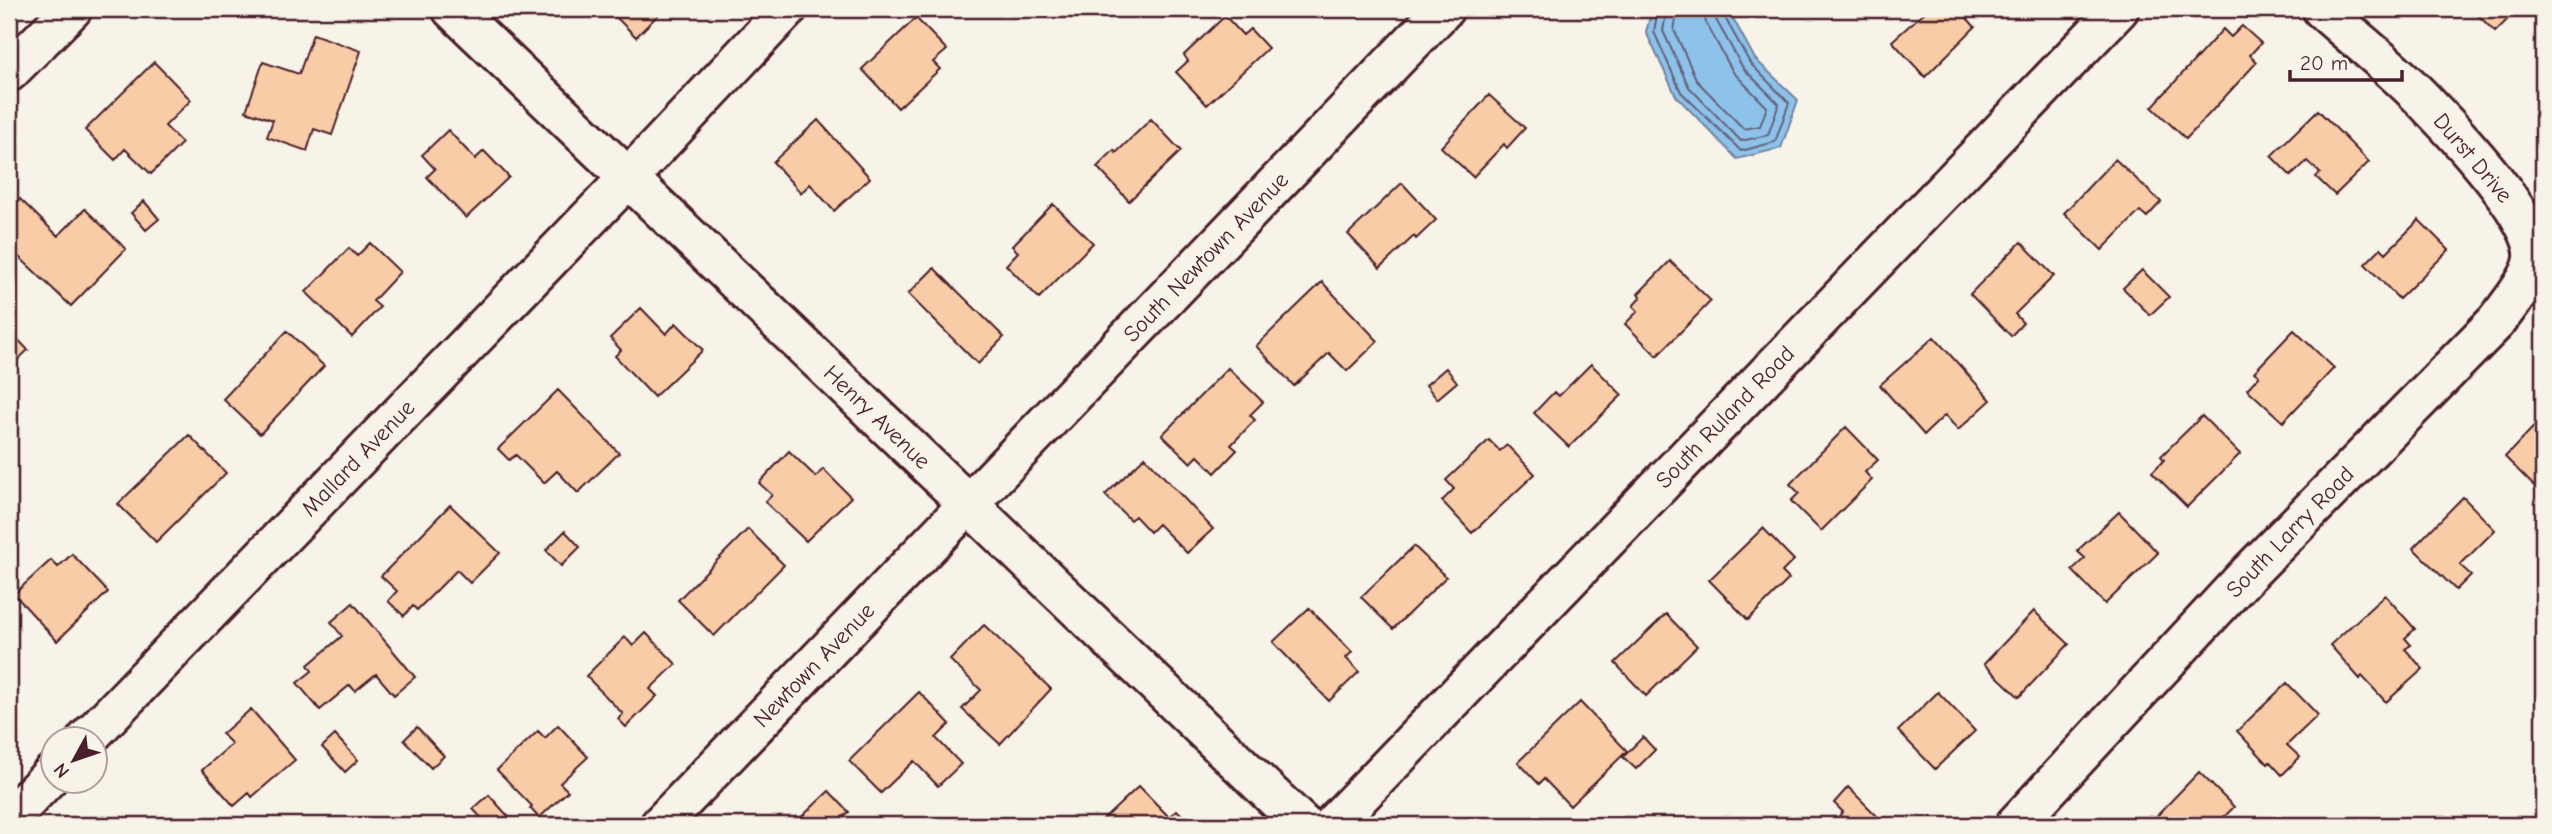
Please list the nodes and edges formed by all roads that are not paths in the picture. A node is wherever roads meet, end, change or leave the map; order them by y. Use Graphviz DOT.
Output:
graph roads {
  1 [pos="72,9"];
  2 [pos="452,9"];
  3 [pos="787,9"];
  4 [pos="1444,9"];
  5 [pos="2119,9"];
  6 [pos="2322,9"];
  7 [pos="9,72"];
  8 [pos="629,177"];
  9 [pos="2527,226"];
  10 [pos="968,504"];
  11 [pos="100,726"];
  12 [pos="38,789"];
  13 [pos="9,819"];
  14 [pos="660,825"];
  15 [pos="1303,825"];
  16 [pos="1332,825"];
  17 [pos="2015,825"];
  1 -- 7 [label="street"];
  2 -- 8 [label="street, Henry Avenue"];
  3 -- 8 [label="street, Mallard Avenue"];
  4 -- 10 [label="street, South Newtown Avenue"];
  5 -- 16 [label="street, South Ruland Road"];
  6 -- 9 [label="street, Durst Drive"];
  8 -- 10 [label="street, Henry Avenue"];
  8 -- 11 [label="street, Mallard Avenue"];
  9 -- 17 [label="street, South Larry Road"];
  10 -- 14 [label="street, Newtown Avenue"];
  10 -- 15 [label="street, Henry Avenue"];
  12 -- 13 [label="street"];
}
